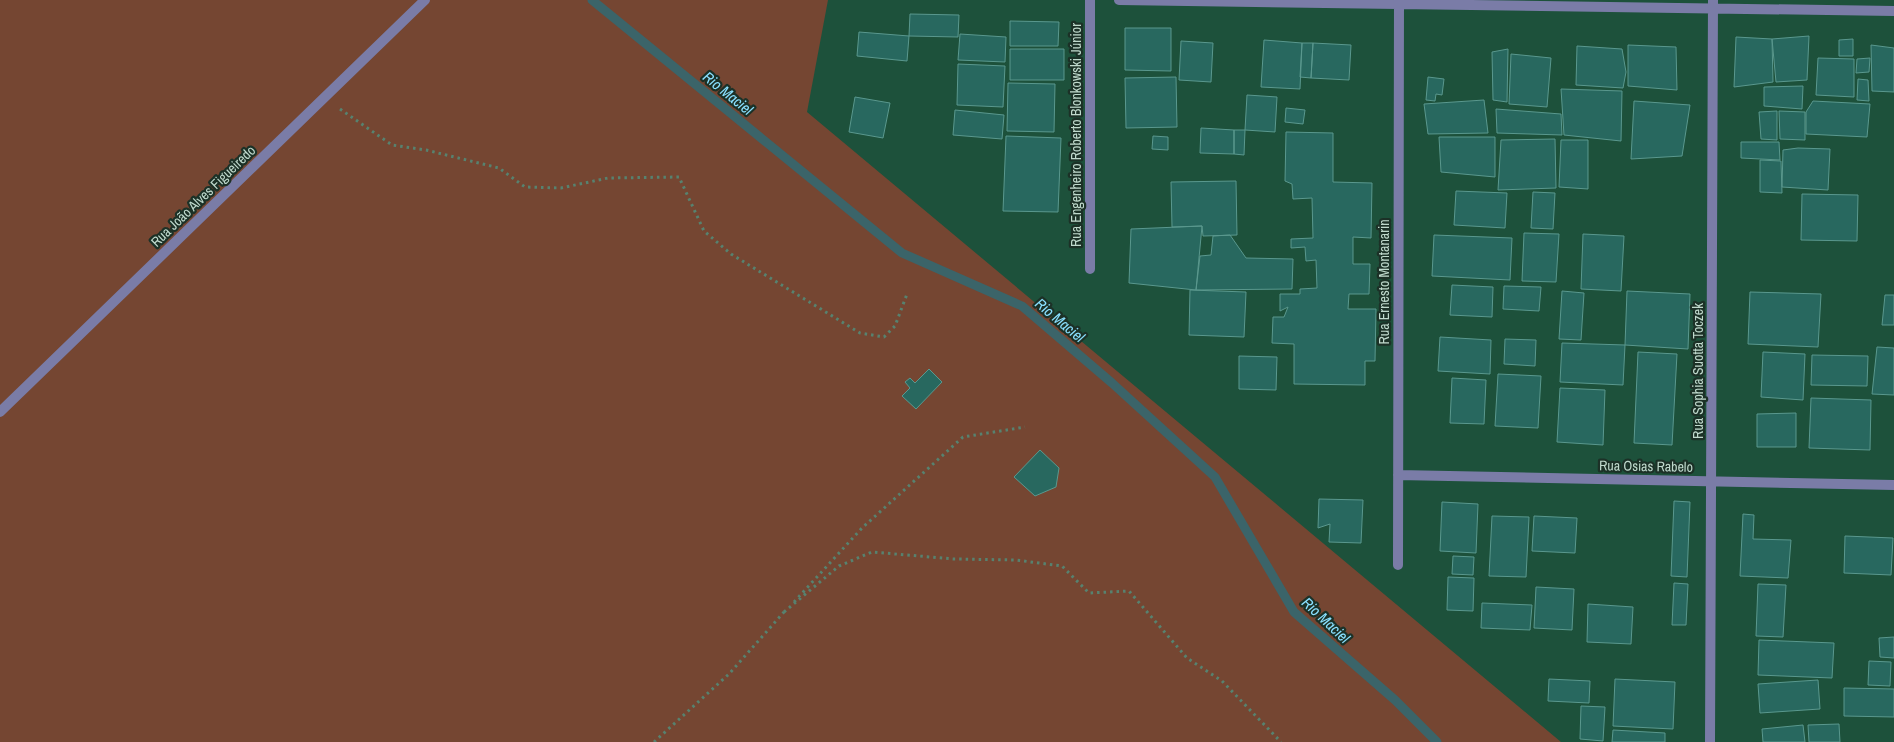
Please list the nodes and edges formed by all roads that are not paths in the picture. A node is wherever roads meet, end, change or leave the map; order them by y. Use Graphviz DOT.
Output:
graph roads {
  1 [pos="425,0"];
  2 [pos="1090,0"];
  3 [pos="1119,0"];
  4 [pos="1399,2"];
  5 [pos="1713,4"];
  6 [pos="1894,11"];
  7 [pos="1090,269"];
  8 [pos="0,412"];
  9 [pos="1398,475"];
  10 [pos="1711,481"];
  11 [pos="1894,485"];
  12 [pos="1398,565"];
  13 [pos="1710,742"];
  1 -- 8 [label="street, Rua João Alves Figueiredo"];
  2 -- 7 [label="street, Rua Engenheiro Roberto Blonkowski Júnior"];
  3 -- 4 [label="street"];
  4 -- 5 [label="street"];
  4 -- 9 [label="street, Rua Ernesto Montanarin"];
  5 -- 6 [label="street"];
  5 -- 10 [label="street, Rua Sophia Suotta Toczek"];
  9 -- 10 [label="street, Rua Osias Rabelo"];
  9 -- 12 [label="street, Rua Ernesto Montanarin"];
  10 -- 11 [label="street, Rua Osias Rabelo"];
  10 -- 13 [label="street, Rua Sophia Suotta Toczek"];
}
